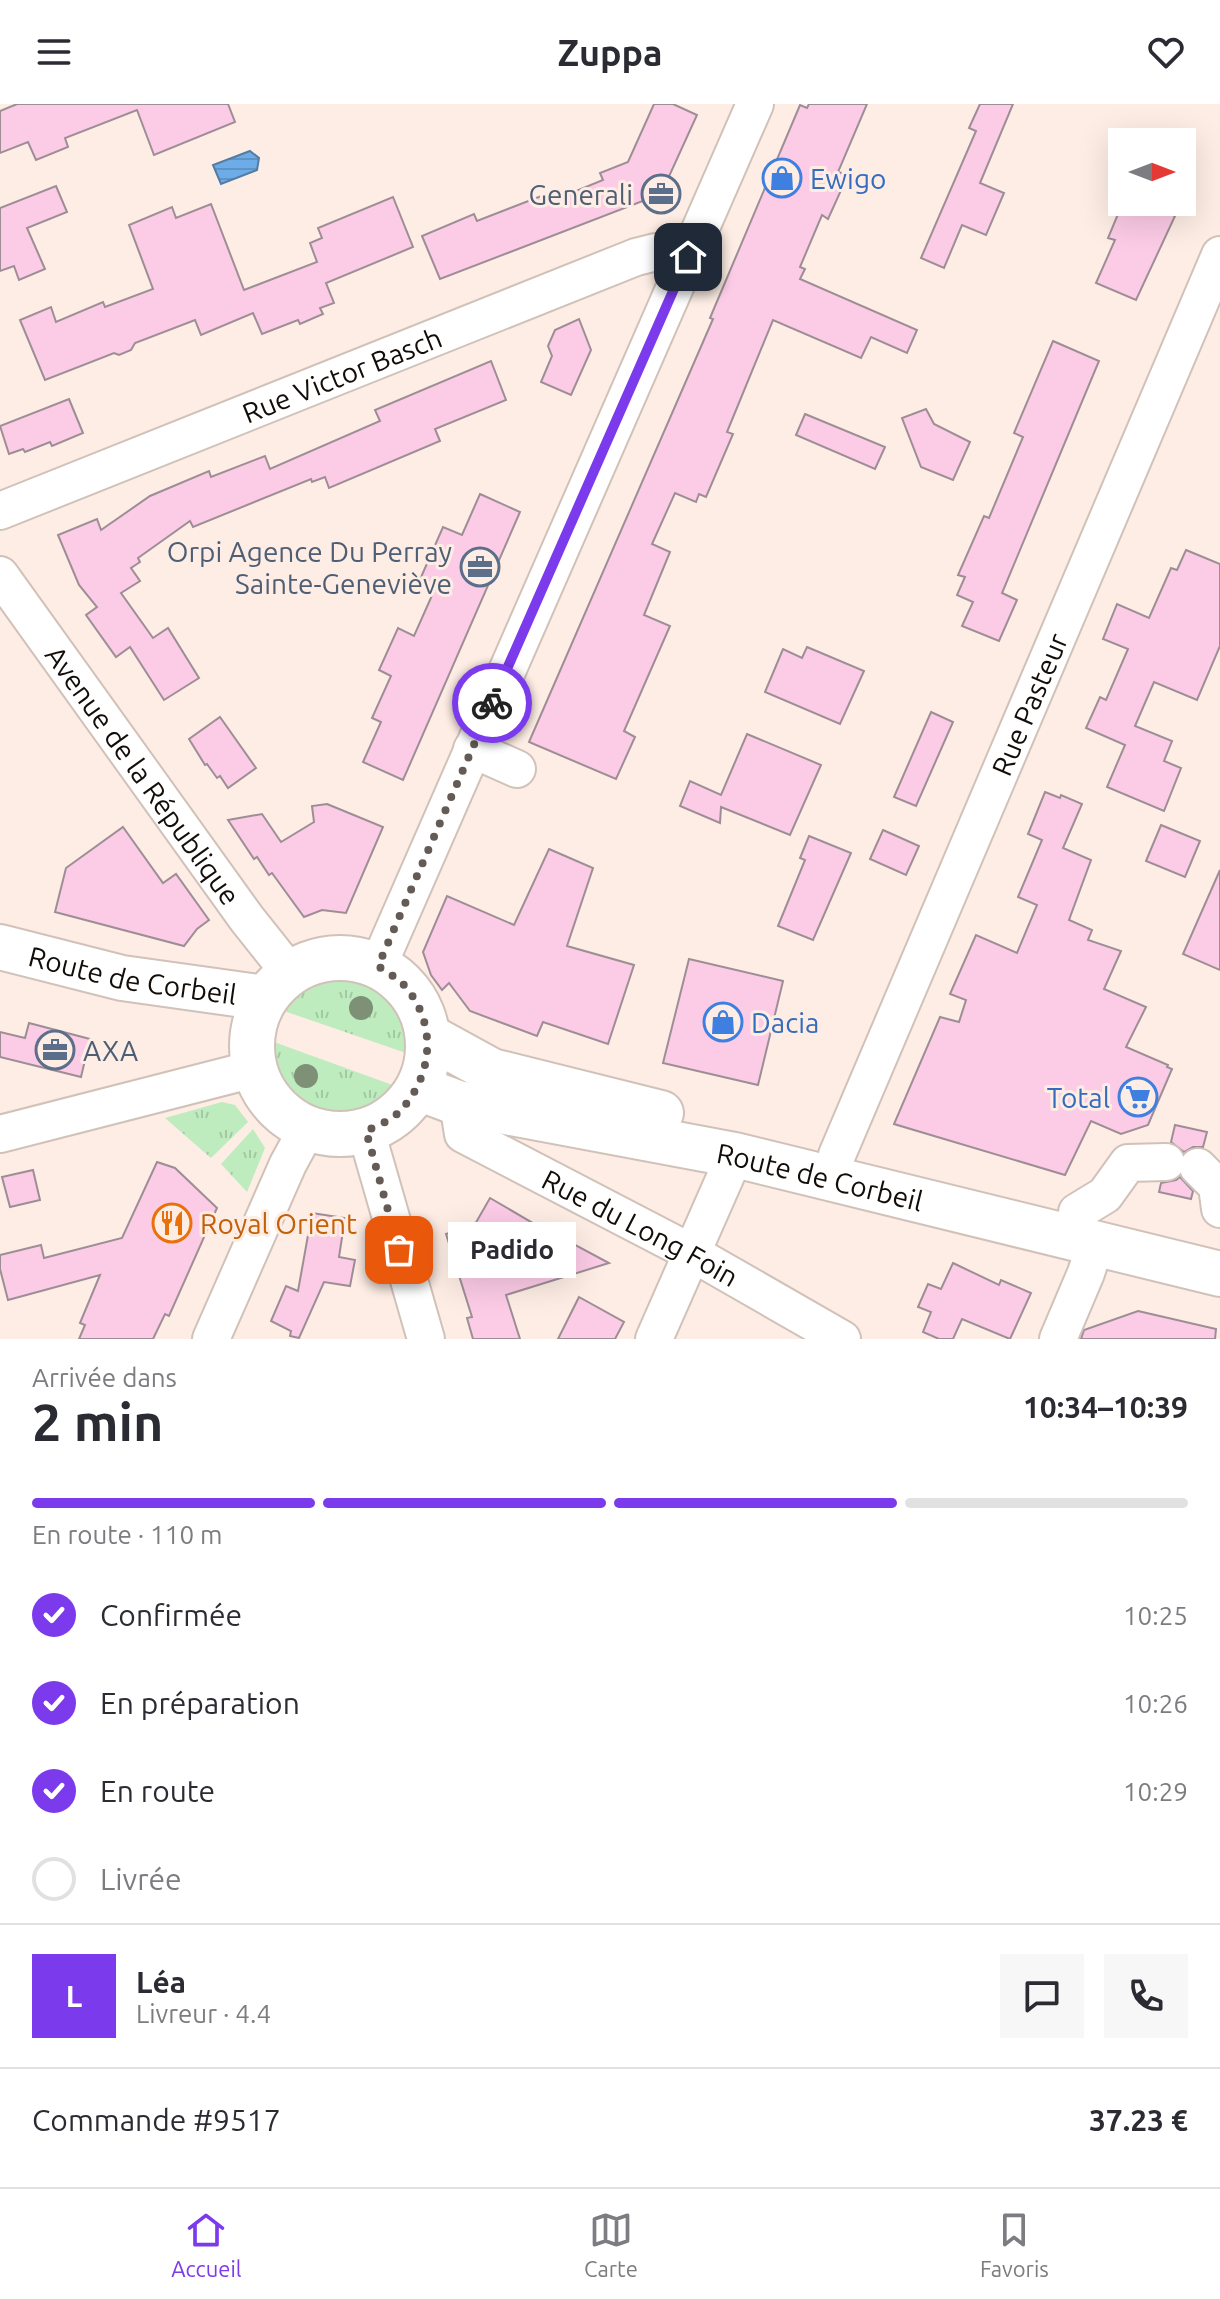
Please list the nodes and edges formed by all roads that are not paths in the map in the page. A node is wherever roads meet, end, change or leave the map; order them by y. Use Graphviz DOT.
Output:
graph roads {
  1 [pos="755,104"];
  2 [pos="1220,255"];
  3 [pos="688,257"];
  4 [pos="0,511"];
  5 [pos="0,575"];
  6 [pos="472,749"];
  7 [pos="517,769"];
  8 [pos="0,947"];
  9 [pos="378,966"];
  10 [pos="0,976"];
  11 [pos="265,1018"];
  12 [pos="428,1036"];
  13 [pos="438,1095"];
  14 [pos="307,1129"];
  15 [pos="366,1131"];
  16 [pos="0,1134"];
  17 [pos="735,1155"];
  18 [pos="837,1155"];
  19 [pos="1220,1209"];
  20 [pos="1087,1227"];
  21 [pos="1220,1246"];
  22 [pos="692,1253"];
  23 [pos="1220,1274"];
  24 [pos="211,1339"];
  25 [pos="426,1339"];
  26 [pos="654,1339"];
  27 [pos="842,1339"];
  28 [pos="1058,1339"];
  1 -- 3 [label="street"];
  2 -- 18 [label="street, Rue Pasteur"];
  3 -- 4 [label="street, Rue Victor Basch"];
  3 -- 6 [label="street"];
  5 -- 11 [label="street, Avenue de la République"];
  6 -- 7 [label="street"];
  6 -- 9 [label="street"];
  8 -- 11 [label="main road, Route de Corbeil"];
  9 -- 11 [label="main road"];
  9 -- 12 [label="main road"];
  10 -- 11 [label="main road, Route de Corbeil"];
  11 -- 14 [label="main road"];
  11 -- 16 [label="street"];
  12 -- 13 [label="main road"];
  12 -- 18 [label="main road, Route de Corbeil"];
  13 -- 15 [label="main road"];
  13 -- 17 [label="main road, Route de Corbeil"];
  13 -- 22 [label="street, Rue du Long Foin"];
  14 -- 15 [label="main road"];
  14 -- 24 [label="street"];
  15 -- 25 [label="street"];
  17 -- 20 [label="main road, Route de Corbeil"];
  17 -- 22 [label="street"];
  18 -- 20 [label="main road, Route de Corbeil"];
  19 -- 20 [label="street"];
  20 -- 21 [label="main road, Route de Corbeil"];
  20 -- 23 [label="main road, Route de Corbeil"];
  20 -- 28 [label="street"];
  22 -- 26 [label="street"];
  22 -- 27 [label="street, Rue du Long Foin"];
}
